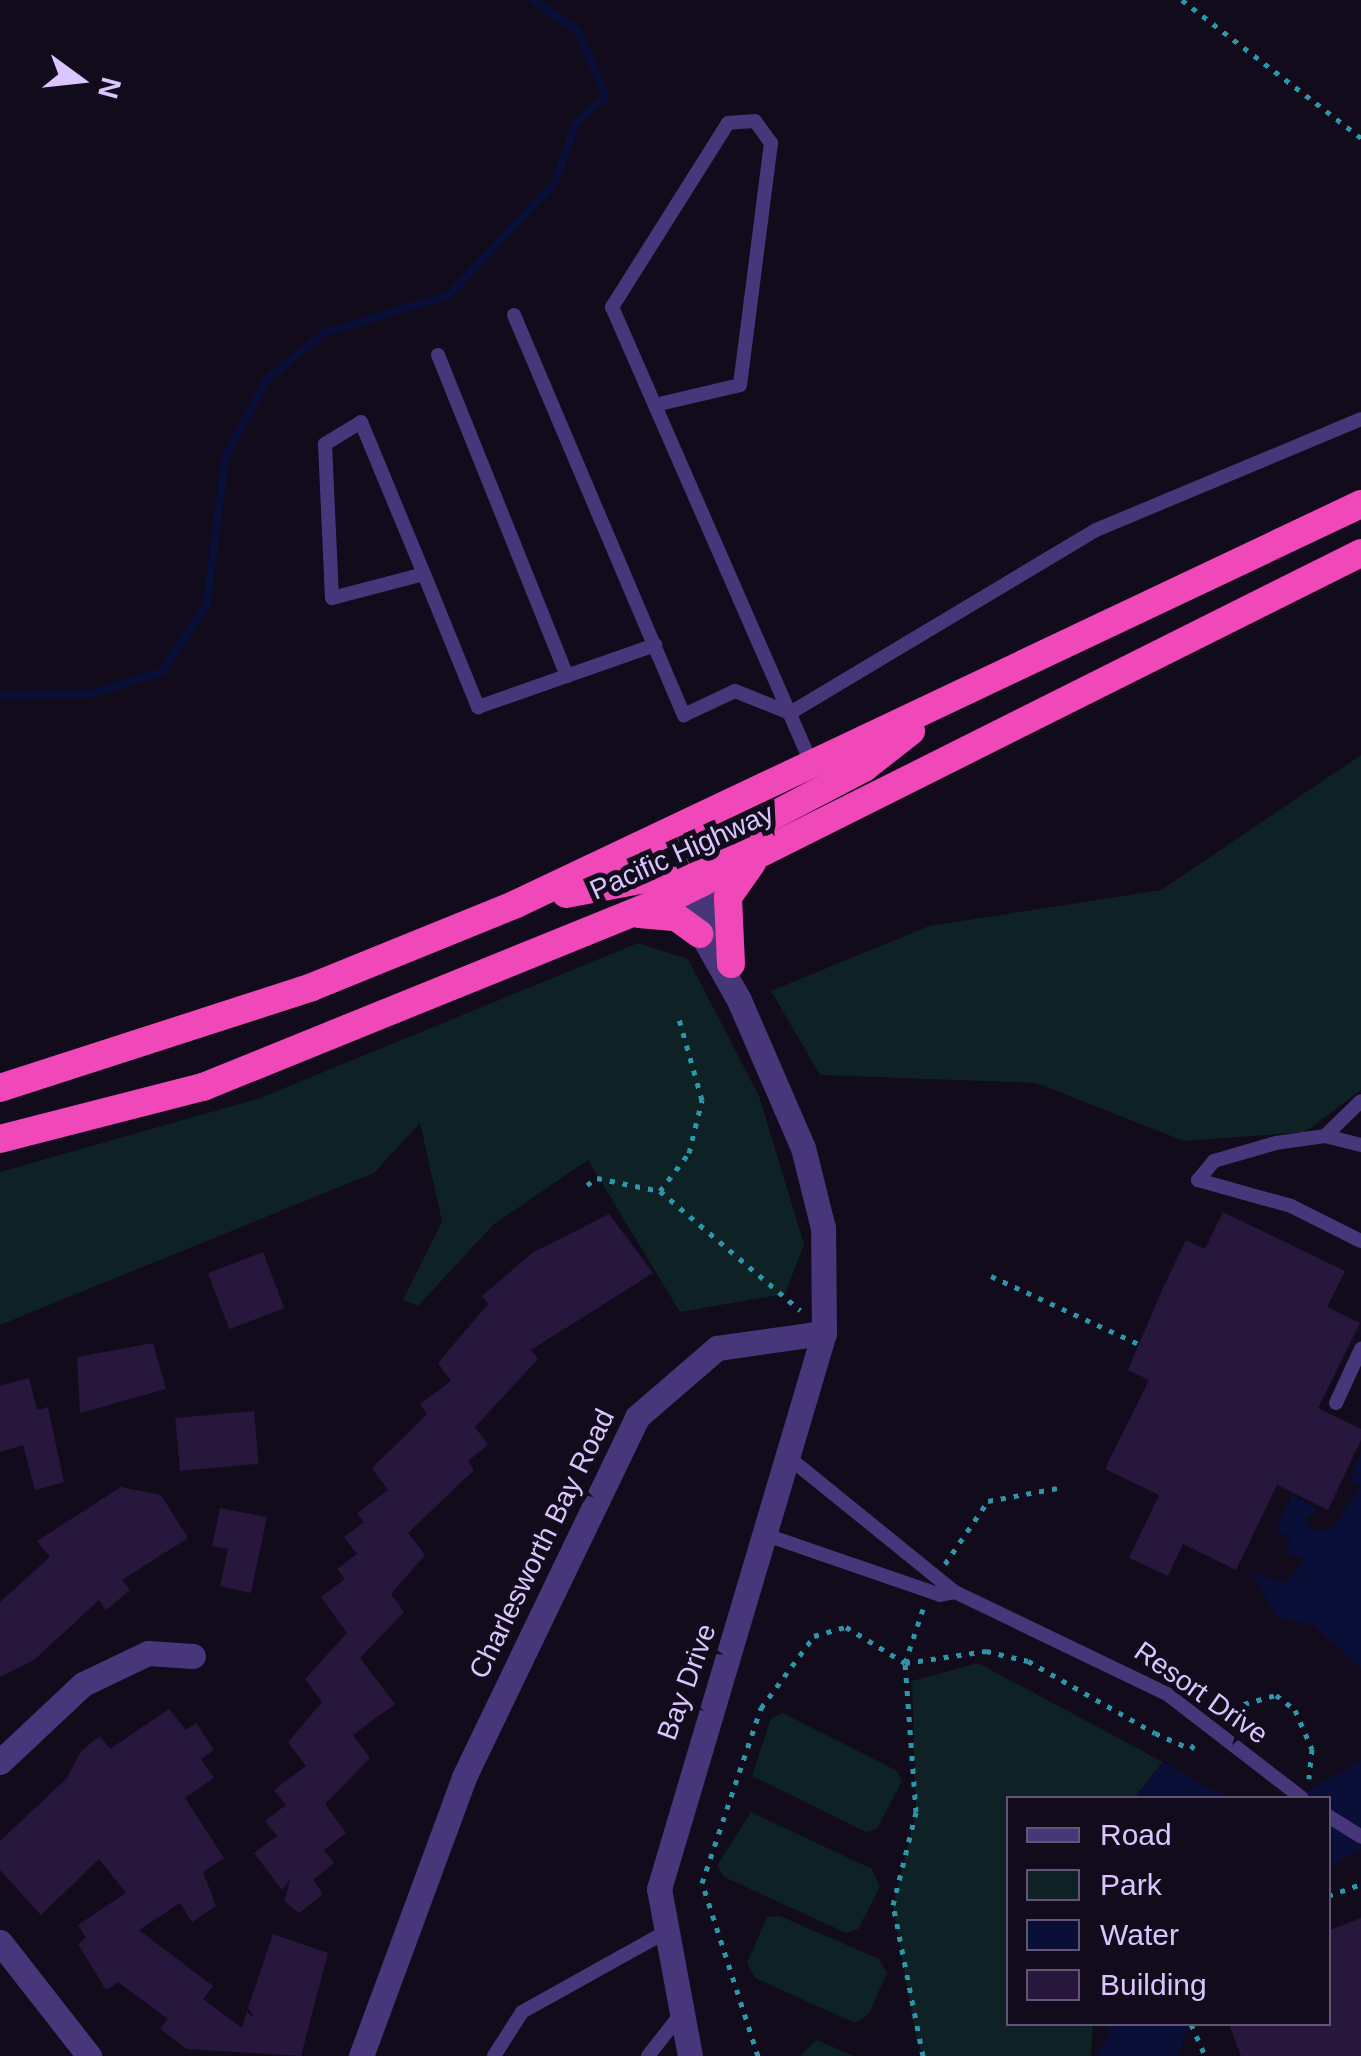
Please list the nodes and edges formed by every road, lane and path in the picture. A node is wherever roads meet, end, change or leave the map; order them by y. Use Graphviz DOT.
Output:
graph roads {
  1 [pos="1182,0"];
  2 [pos="1361,138"];
  3 [pos="514,315"];
  4 [pos="438,355"];
  5 [pos="655,405"];
  6 [pos="1361,420"];
  7 [pos="1361,504"];
  8 [pos="1361,552"];
  9 [pos="424,574"];
  10 [pos="654,645"];
  11 [pos="567,676"];
  12 [pos="936,708"];
  13 [pos="790,712"];
  14 [pos="813,768"];
  15 [pos="760,855"];
  16 [pos="688,886"];
  17 [pos="516,904"];
  18 [pos="628,915"];
  19 [pos="699,934"];
  20 [pos="731,964"];
  21 [pos="740,1000"];
  22 [pos="678,1015"];
  23 [pos="0,1088"];
  24 [pos="1361,1100"];
  25 [pos="1325,1136"];
  26 [pos="0,1138"];
  27 [pos="1361,1146"];
  28 [pos="587,1184"];
  29 [pos="660,1191"];
  30 [pos="1361,1241"];
  31 [pos="991,1276"];
  32 [pos="824,1333"];
  33 [pos="1141,1344"];
  34 [pos="1361,1350"];
  35 [pos="1336,1404"];
  36 [pos="793,1461"];
  37 [pos="1058,1488"];
  38 [pos="769,1536"];
  39 [pos="933,1583"];
  40 [pos="193,1656"];
  41 [pos="905,1663"];
  42 [pos="1208,1724"];
  43 [pos="0,1762"];
  44 [pos="1308,1780"];
  45 [pos="1297,1795"];
  46 [pos="1331,1818"];
  47 [pos="1361,1837"];
  48 [pos="1361,1884"];
  49 [pos="1331,1895"];
  50 [pos="662,1934"];
  51 [pos="0,1942"];
  52 [pos="677,2019"];
  53 [pos="1192,2026"];
  54 [pos="88,2056"];
  55 [pos="361,2056"];
  56 [pos="494,2056"];
  57 [pos="648,2056"];
  58 [pos="690,2056"];
  59 [pos="758,2056"];
  60 [pos="923,2056"];
  61 [pos="1205,2056"];
  1 -- 2 [label="path"];
  3 -- 10 [label="lane"];
  4 -- 11 [label="lane"];
  5 -- 5 [label="lane"];
  5 -- 13 [label="lane"];
  6 -- 13 [label="lane"];
  7 -- 12 [label="highway, Pacific Highway"];
  8 -- 15 [label="highway, Pacific Highway"];
  9 -- 9 [label="lane"];
  9 -- 11 [label="lane"];
  10 -- 11 [label="lane"];
  10 -- 13 [label="lane"];
  12 -- 14 [label="highway, Pacific Highway"];
  12 -- 16 [label="highway"];
  13 -- 14 [label="lane"];
  14 -- 17 [label="highway, Pacific Highway"];
  15 -- 16 [label="highway, Pacific Highway"];
  15 -- 20 [label="highway"];
  16 -- 17 [label="highway"];
  16 -- 18 [label="highway, Pacific Highway"];
  16 -- 19 [label="street"];
  16 -- 20 [label="street"];
  17 -- 23 [label="highway, Pacific Highway"];
  18 -- 19 [label="highway"];
  18 -- 26 [label="highway, Pacific Highway"];
  19 -- 21 [label="street"];
  20 -- 21 [label="street"];
  21 -- 32 [label="street"];
  22 -- 29 [label="path"];
  24 -- 25 [label="lane"];
  25 -- 27 [label="lane"];
  25 -- 30 [label="lane"];
  28 -- 29 [label="path"];
  29 -- 32 [label="path"];
  31 -- 33 [label="path"];
  32 -- 36 [label="street, Bay Drive"];
  32 -- 55 [label="street, Charlesworth Bay Road"];
  34 -- 35 [label="lane"];
  36 -- 38 [label="street, Bay Drive"];
  36 -- 39 [label="lane, Resort Drive"];
  37 -- 39 [label="path"];
  38 -- 39 [label="lane, Resort Drive"];
  38 -- 50 [label="street, Bay Drive"];
  39 -- 41 [label="path"];
  39 -- 42 [label="lane, Resort Drive"];
  40 -- 43 [label="street"];
  41 -- 42 [label="path"];
  41 -- 59 [label="path"];
  41 -- 60 [label="path"];
  42 -- 44 [label="path"];
  42 -- 45 [label="lane, Resort Drive"];
  46 -- 47 [label="lane"];
  48 -- 49 [label="path"];
  50 -- 52 [label="street, Bay Drive"];
  50 -- 56 [label="lane"];
  51 -- 54 [label="street"];
  52 -- 57 [label="lane"];
  52 -- 58 [label="street, Bay Drive"];
  53 -- 61 [label="path"];
}
